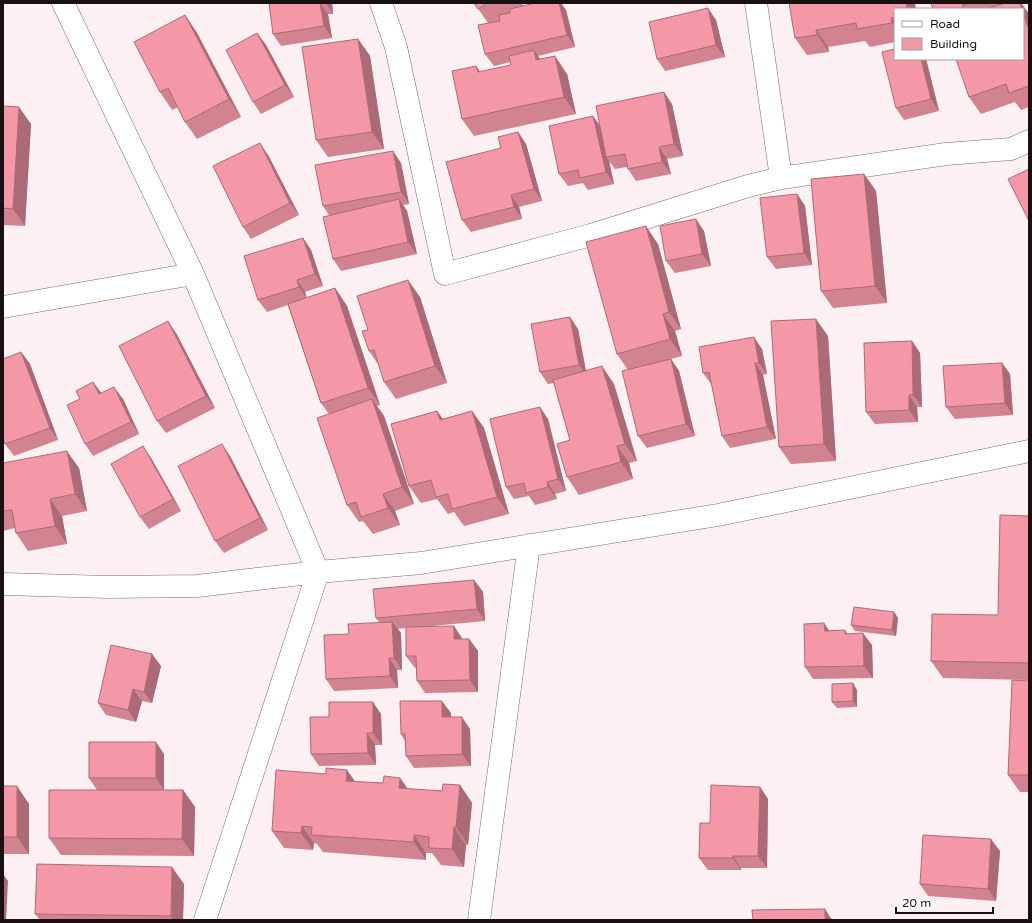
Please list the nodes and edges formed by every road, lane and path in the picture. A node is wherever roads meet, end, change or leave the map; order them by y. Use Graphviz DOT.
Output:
graph roads {
  1 [pos="63,3"];
  2 [pos="381,3"];
  3 [pos="756,3"];
  4 [pos="1029,141"];
  5 [pos="781,178"];
  6 [pos="193,274"];
  7 [pos="3,307"];
  8 [pos="1029,452"];
  9 [pos="529,545"];
  10 [pos="318,572"];
  11 [pos="3,584"];
  12 [pos="205,920"];
  13 [pos="478,920"];
  1 -- 6 [label="street"];
  2 -- 5 [label="street"];
  3 -- 5 [label="street"];
  4 -- 5 [label="street"];
  6 -- 7 [label="street"];
  6 -- 10 [label="street"];
  8 -- 9 [label="street"];
  9 -- 10 [label="street"];
  9 -- 13 [label="street"];
  10 -- 11 [label="street"];
  10 -- 12 [label="street"];
}
